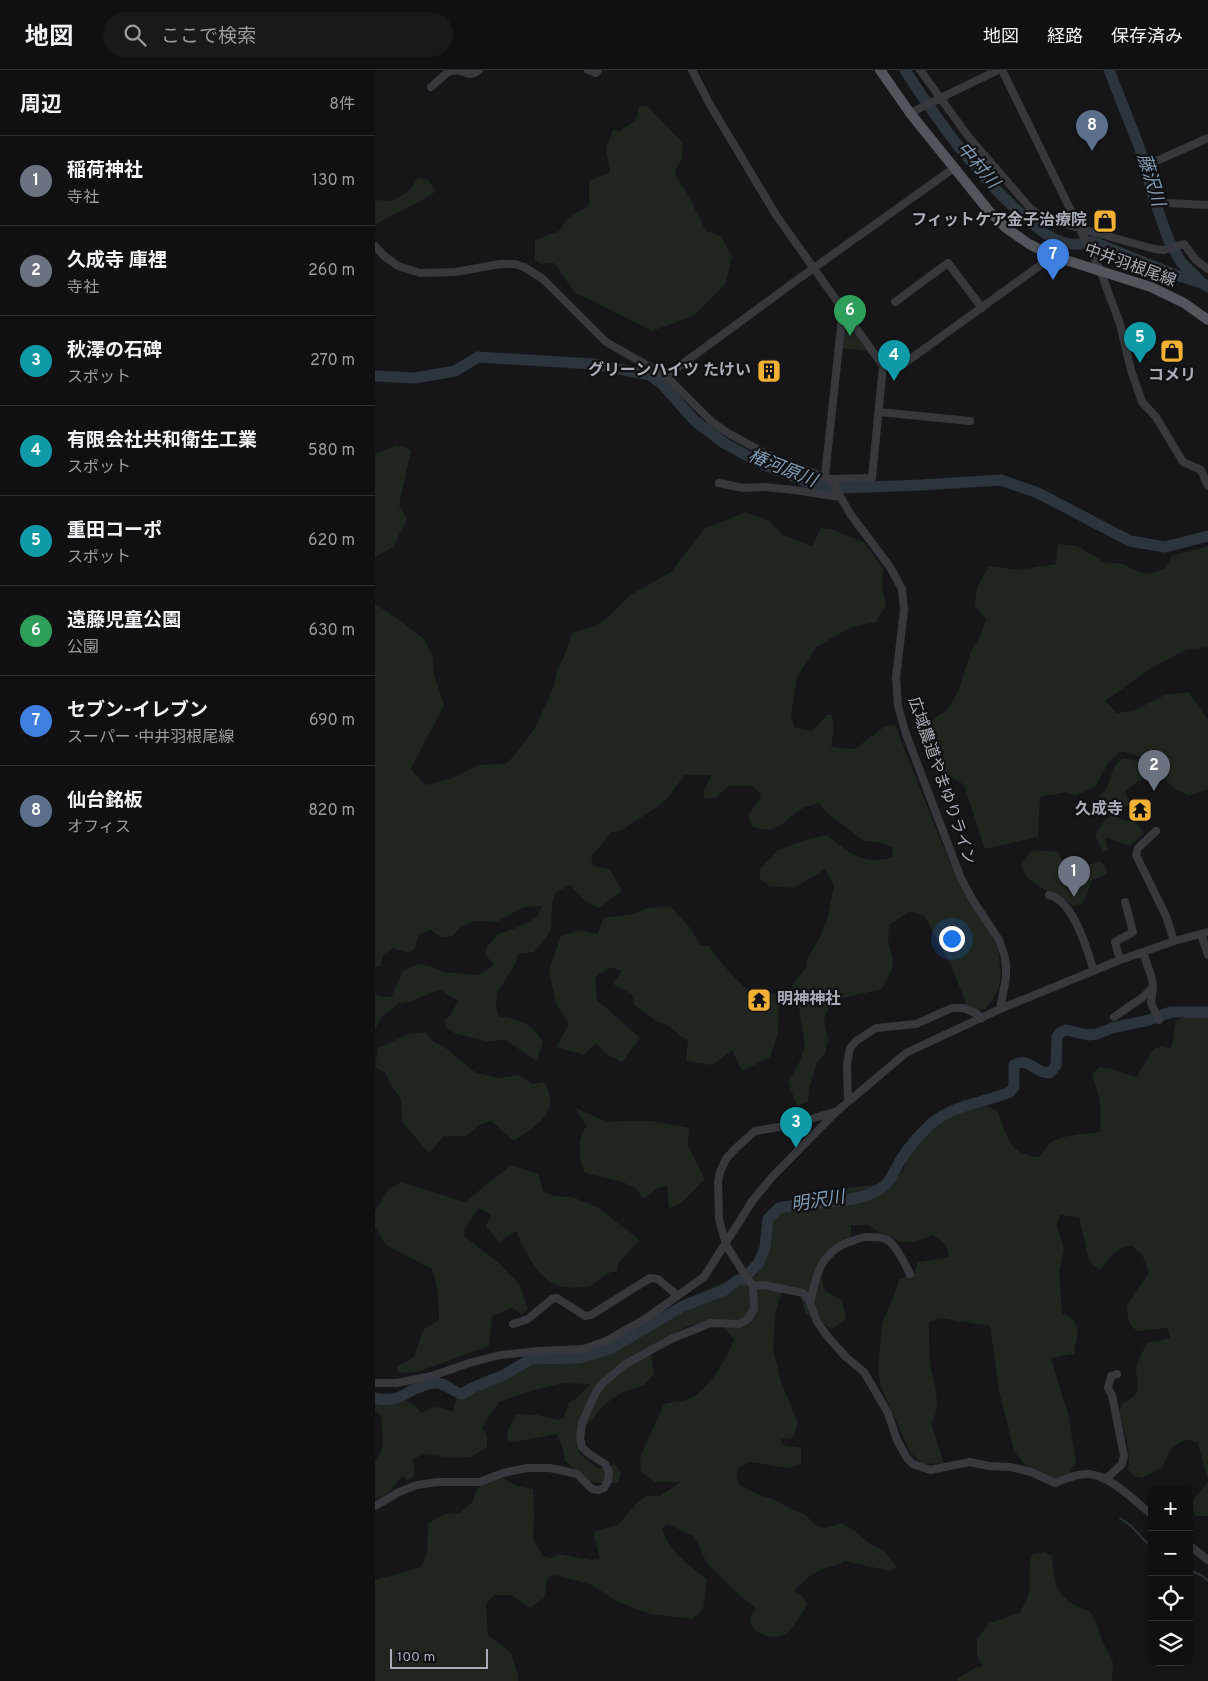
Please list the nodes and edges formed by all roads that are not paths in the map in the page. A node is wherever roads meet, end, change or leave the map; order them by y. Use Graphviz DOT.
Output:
graph roads {
  1 [pos="456,70"];
  2 [pos="479,70"];
  3 [pos="588,70"];
  4 [pos="598,70"];
  5 [pos="692,70"];
  6 [pos="880,70"];
  7 [pos="920,70"];
  8 [pos="998,70"];
  9 [pos="1002,70"];
  10 [pos="431,87"];
  11 [pos="937,99"];
  12 [pos="913,111"];
  13 [pos="1208,138"];
  14 [pos="1154,162"];
  15 [pos="954,168"];
  16 [pos="1167,203"];
  17 [pos="1208,205"];
  18 [pos="1080,230"];
  19 [pos="375,246"];
  20 [pos="1053,256"];
  21 [pos="814,268"];
  22 [pos="1208,269"];
  23 [pos="1099,270"];
  24 [pos="895,302"];
  25 [pos="843,308"];
  26 [pos="982,308"];
  27 [pos="1208,320"];
  28 [pos="883,366"];
  29 [pos="666,376"];
  30 [pos="879,412"];
  31 [pos="970,421"];
  32 [pos="827,477"];
  33 [pos="719,483"];
  34 [pos="1208,486"];
  35 [pos="839,495"];
  36 [pos="1156,831"];
  37 [pos="1049,895"];
  38 [pos="1125,902"];
  39 [pos="1204,933"];
  40 [pos="1174,942"];
  41 [pos="1143,952"];
  42 [pos="1208,955"];
  43 [pos="1120,960"];
  44 [pos="1094,971"];
  45 [pos="1153,987"];
  46 [pos="1000,1009"];
  47 [pos="1115,1017"];
  48 [pos="982,1018"];
  49 [pos="1159,1020"];
  50 [pos="848,1101"];
  51 [pos="836,1112"];
  52 [pos="726,1245"];
  53 [pos="910,1274"];
  54 [pos="753,1286"];
  55 [pos="678,1296"];
  56 [pos="810,1303"];
  57 [pos="513,1324"];
  58 [pos="1117,1374"];
  59 [pos="375,1383"];
  60 [pos="1106,1479"];
  61 [pos="375,1506"];
  62 [pos="1148,1512"];
  63 [pos="1193,1548"];
  64 [pos="1208,1560"];
  1 -- 2 [label="street"];
  1 -- 10 [label="street"];
  3 -- 4 [label="street"];
  5 -- 21 [label="street"];
  6 -- 12 [label="main road, 中井羽根尾線"];
  7 -- 11 [label="street"];
  8 -- 11 [label="street"];
  9 -- 18 [label="street"];
  11 -- 12 [label="street"];
  11 -- 18 [label="street"];
  12 -- 15 [label="main road, 中井羽根尾線"];
  13 -- 14 [label="street"];
  15 -- 20 [label="main road, 中井羽根尾線"];
  15 -- 21 [label="street"];
  16 -- 17 [label="street"];
  18 -- 22 [label="street"];
  18 -- 23 [label="street"];
  19 -- 29 [label="street"];
  20 -- 23 [label="main road, 中井羽根尾線"];
  20 -- 26 [label="street"];
  21 -- 25 [label="street"];
  21 -- 29 [label="street"];
  23 -- 27 [label="main road, 中井羽根尾線"];
  23 -- 34 [label="street"];
  24 -- 26 [label="street"];
  25 -- 28 [label="street"];
  25 -- 32 [label="street"];
  26 -- 28 [label="street"];
  28 -- 30 [label="street"];
  29 -- 32 [label="street"];
  30 -- 31 [label="street"];
  30 -- 32 [label="street"];
  32 -- 35 [label="street, 広域農道やまゆりライン"];
  33 -- 35 [label="street"];
  35 -- 46 [label="street, 広域農道やまゆりライン"];
  36 -- 40 [label="street"];
  37 -- 44 [label="street"];
  38 -- 43 [label="street"];
  39 -- 40 [label="street"];
  39 -- 42 [label="street"];
  40 -- 41 [label="street"];
  41 -- 43 [label="street"];
  41 -- 45 [label="street"];
  43 -- 44 [label="street"];
  44 -- 46 [label="street"];
  45 -- 47 [label="street"];
  45 -- 49 [label="street"];
  46 -- 48 [label="street"];
  48 -- 50 [label="street"];
  48 -- 50 [label="street"];
  50 -- 51 [label="street"];
  51 -- 52 [label="street"];
  51 -- 52 [label="street"];
  52 -- 54 [label="street"];
  52 -- 55 [label="street"];
  53 -- 56 [label="street"];
  54 -- 56 [label="street"];
  54 -- 61 [label="street"];
  55 -- 57 [label="street"];
  55 -- 59 [label="street"];
  56 -- 60 [label="street"];
  58 -- 60 [label="street"];
  60 -- 62 [label="street"];
  63 -- 64 [label="street"];
}
